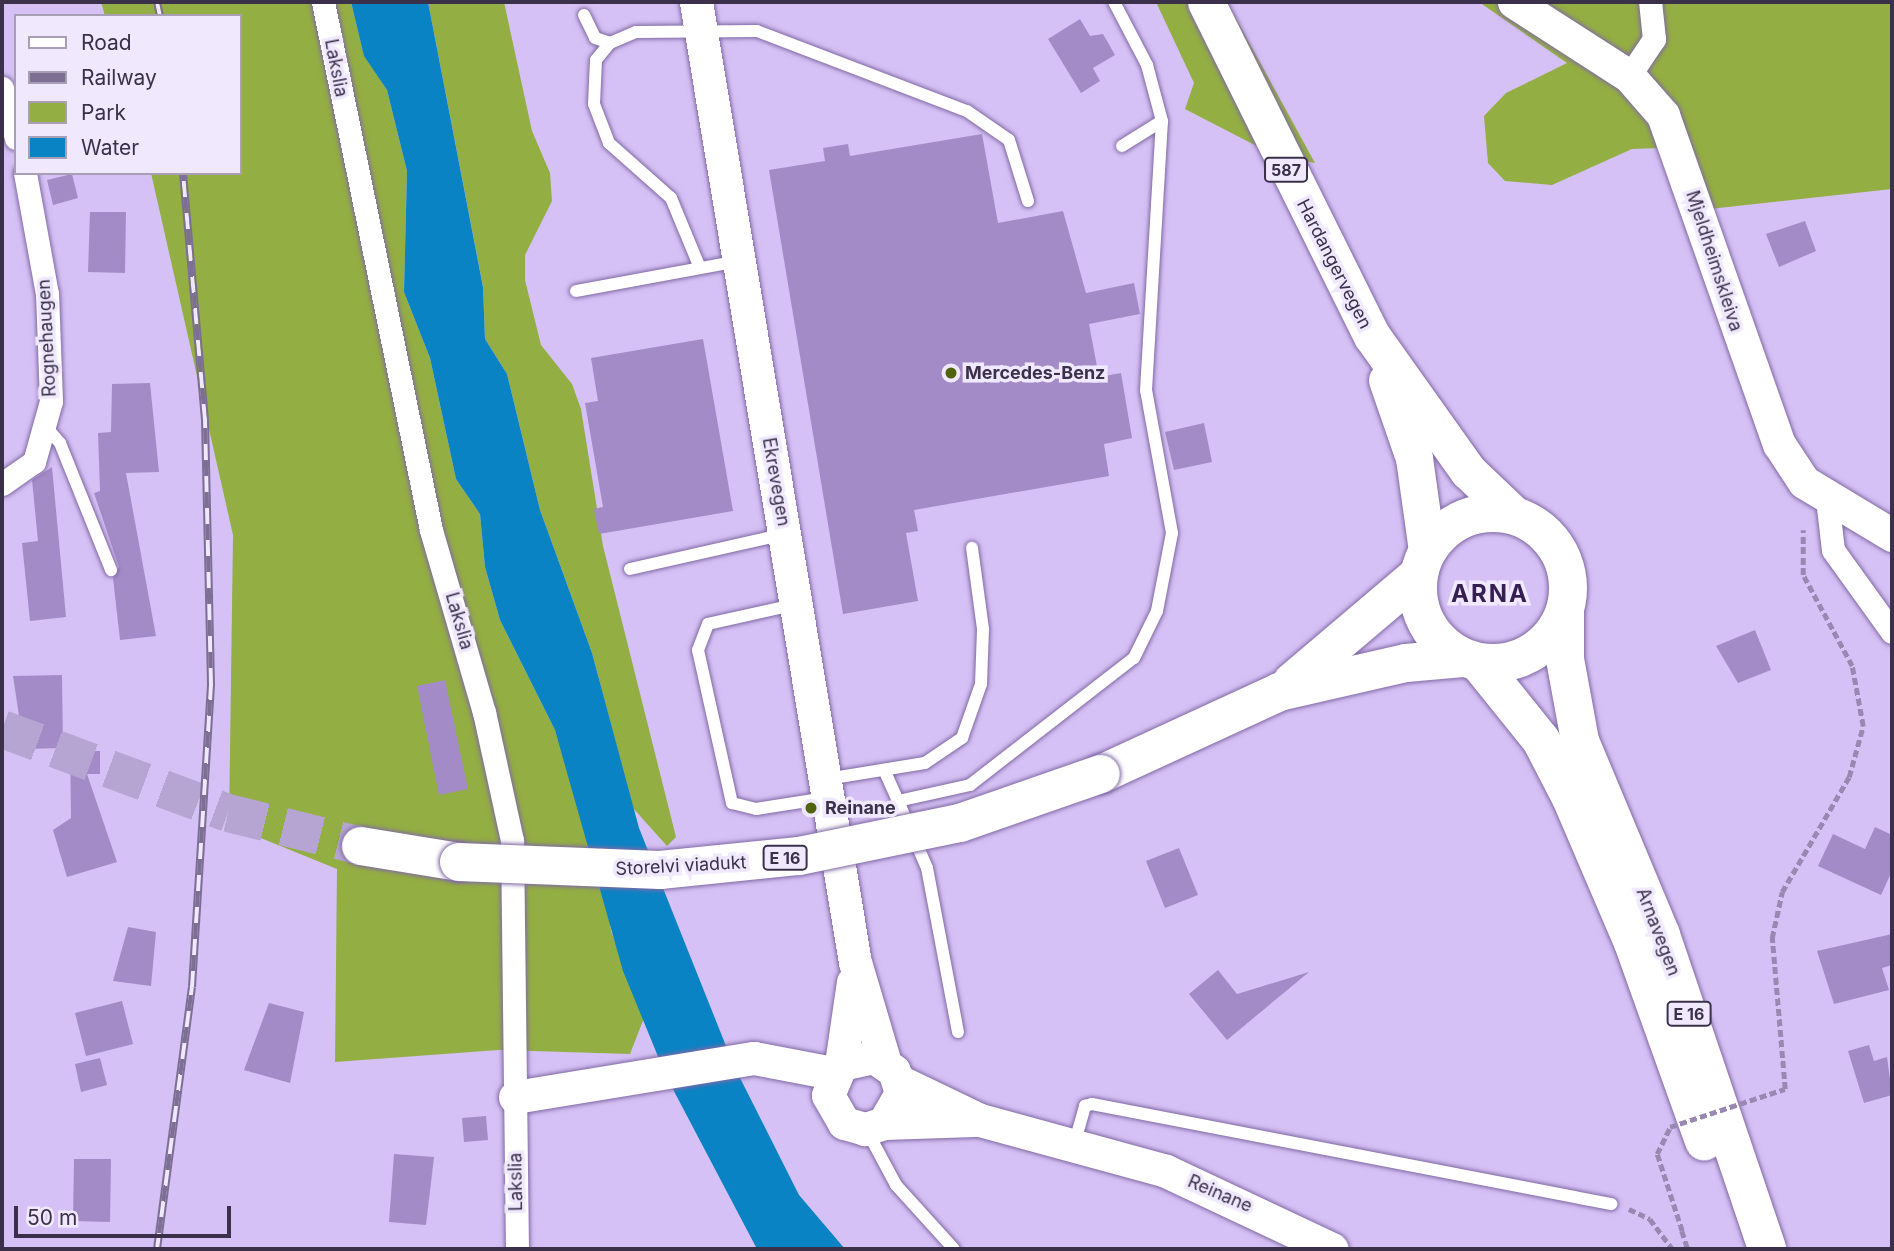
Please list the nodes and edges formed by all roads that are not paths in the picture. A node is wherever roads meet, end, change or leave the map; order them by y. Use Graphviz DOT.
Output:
graph roads {
  1 [pos="323,2"];
  2 [pos="1114,2"];
  3 [pos="1206,2"];
  4 [pos="1514,2"];
  5 [pos="1650,2"];
  6 [pos="584,15"];
  7 [pos="698,15"];
  8 [pos="610,43"];
  9 [pos="1629,76"];
  10 [pos="2,88"];
  11 [pos="1162,121"];
  12 [pos="14,131"];
  13 [pos="1122,146"];
  14 [pos="25,175"];
  15 [pos="1028,201"];
  16 [pos="739,261"];
  17 [pos="700,268"];
  18 [pos="576,291"];
  19 [pos="1371,336"];
  20 [pos="47,428"];
  21 [pos="2,484"];
  22 [pos="1827,499"];
  23 [pos="1514,515"];
  24 [pos="785,534"];
  25 [pos="1892,536"];
  26 [pos="972,548"];
  27 [pos="1422,563"];
  28 [pos="630,569"];
  29 [pos="111,570"];
  30 [pos="797,604"];
  31 [pos="1565,613"];
  32 [pos="1892,632"];
  33 [pos="1471,661"];
  34 [pos="1279,692"];
  35 [pos="886,774"];
  36 [pos="828,788"];
  37 [pos="898,801"];
  38 [pos="361,846"];
  39 [pos="855,962"];
  40 [pos="958,1032"];
  41 [pos="837,1069"];
  42 [pos="892,1072"];
  43 [pos="515,1097"];
  44 [pos="980,1119"];
  45 [pos="875,1126"];
  46 [pos="1074,1146"];
  47 [pos="1611,1204"];
  48 [pos="517,1249"];
  49 [pos="954,1249"];
  50 [pos="1332,1249"];
  51 [pos="1741,1249"];
  52 [pos="1767,1249"];
  1 -- 43 [label="street, Lakslia"];
  2 -- 11 [label="lane"];
  3 -- 19 [label="main road, Hardangervegen / 587"];
  4 -- 9 [label="main road, Mjeldheimskleiva"];
  5 -- 9 [label="street"];
  6 -- 8 [label="lane"];
  7 -- 8 [label="lane"];
  7 -- 15 [label="lane"];
  7 -- 16 [label="main road, Ekrevegen"];
  8 -- 17 [label="lane"];
  9 -- 22 [label="main road, Mjeldheimskleiva"];
  10 -- 12 [label="street"];
  11 -- 13 [label="lane"];
  11 -- 37 [label="lane"];
  14 -- 20 [label="street, Rognehaugen"];
  16 -- 17 [label="lane"];
  16 -- 24 [label="main road, Ekrevegen"];
  17 -- 18 [label="lane"];
  19 -- 23 [label="main road, Hardangervegen / 587"];
  19 -- 27 [label="main road, Hardangervegen / 587"];
  20 -- 21 [label="street, Rognehaugen"];
  20 -- 29 [label="lane"];
  22 -- 25 [label="main road, Mjeldheimskleiva"];
  22 -- 32 [label="street"];
  23 -- 27 [label="highway, E 16"];
  23 -- 31 [label="highway, E 16"];
  24 -- 28 [label="lane"];
  24 -- 30 [label="main road, Ekrevegen"];
  26 -- 35 [label="lane"];
  27 -- 33 [label="highway, E 16"];
  27 -- 34 [label="highway, E 16"];
  30 -- 36 [label="main road, Ekrevegen"];
  30 -- 36 [label="lane"];
  31 -- 33 [label="highway, E 16"];
  31 -- 52 [label="highway, Arnavegen / E 16"];
  33 -- 34 [label="highway, E 16"];
  33 -- 51 [label="highway, Arnavegen / E 16"];
  34 -- 38 [label="highway, Storelvi viadukt / E 16, bridge"];
  35 -- 36 [label="lane"];
  35 -- 37 [label="lane"];
  36 -- 39 [label="main road, Ekrevegen"];
  37 -- 40 [label="lane"];
  39 -- 41 [label="main road, Ekrevegen"];
  39 -- 42 [label="main road, Ekrevegen"];
  41 -- 42 [label="main road"];
  41 -- 43 [label="main road"];
  41 -- 45 [label="main road"];
  42 -- 44 [label="main road, Reinane"];
  42 -- 45 [label="main road"];
  43 -- 48 [label="street, Lakslia"];
  44 -- 45 [label="main road, Reinane"];
  44 -- 46 [label="main road, Reinane"];
  45 -- 49 [label="lane"];
  46 -- 47 [label="lane"];
  46 -- 50 [label="main road, Reinane"];
}
